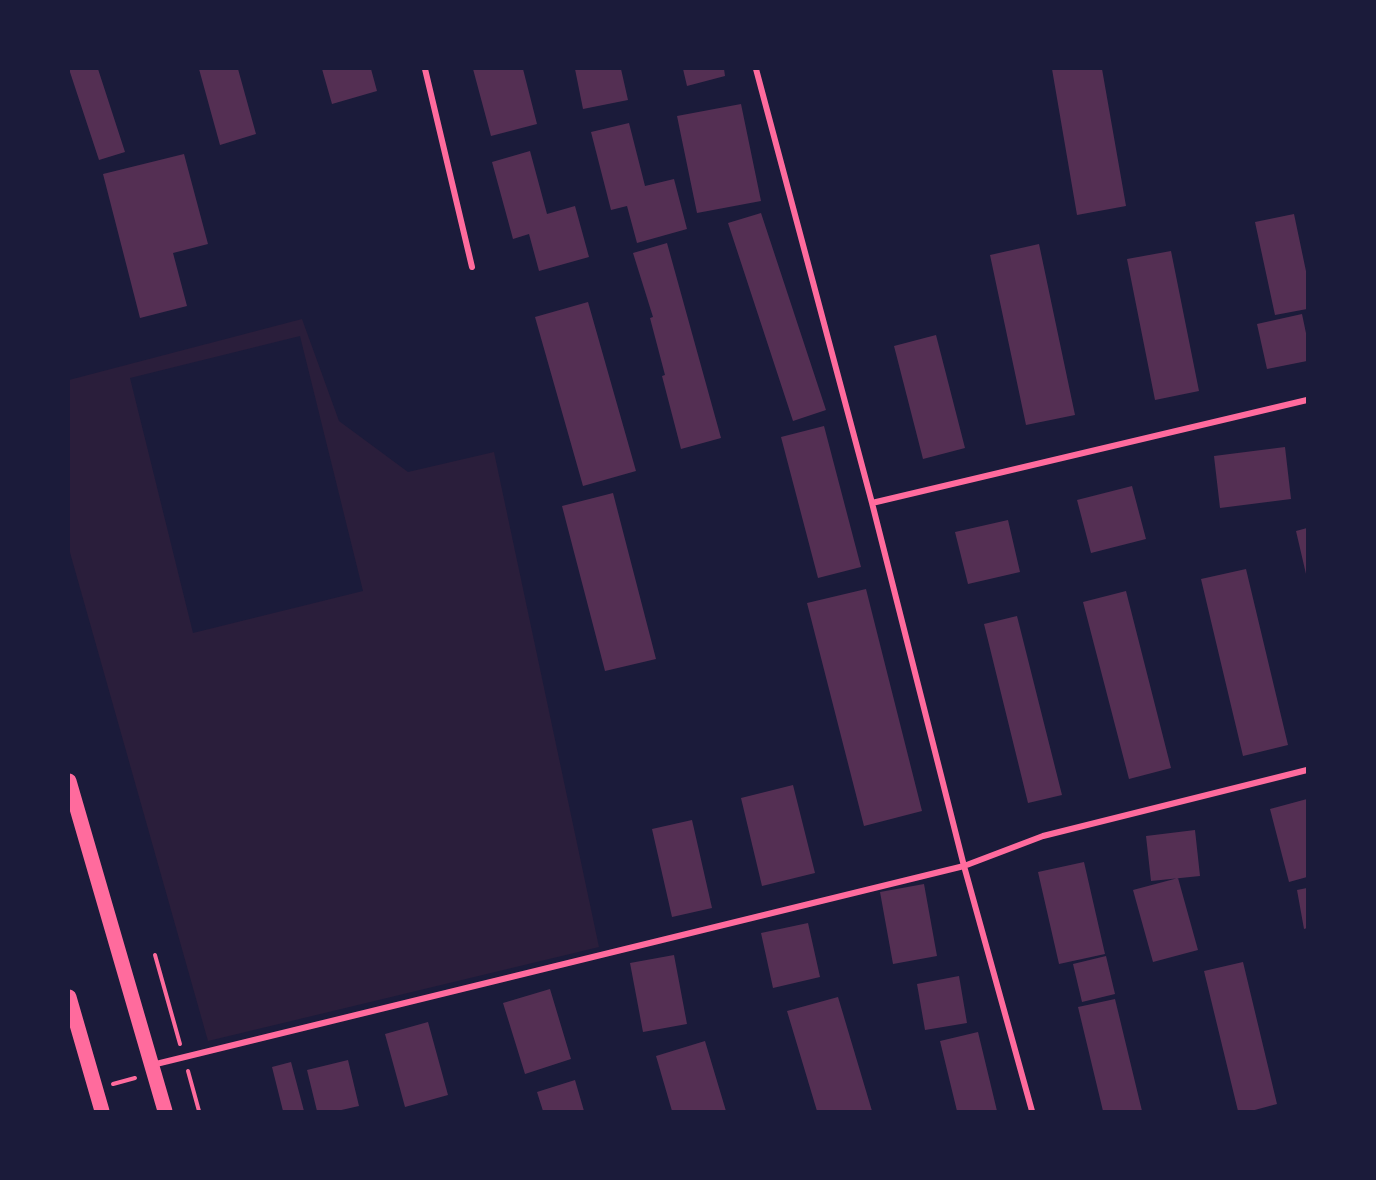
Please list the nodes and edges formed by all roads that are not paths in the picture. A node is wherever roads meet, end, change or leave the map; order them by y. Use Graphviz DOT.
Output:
graph roads {
  1 [pos="425,69"];
  2 [pos="756,69"];
  3 [pos="472,267"];
  4 [pos="1307,400"];
  5 [pos="872,503"];
  6 [pos="1307,770"];
  7 [pos="69,781"];
  8 [pos="964,866"];
  9 [pos="69,997"];
  10 [pos="148,1071"];
  11 [pos="102,1111"];
  12 [pos="165,1111"];
  13 [pos="1032,1111"];
  1 -- 3 [label="street"];
  2 -- 5 [label="street"];
  4 -- 5 [label="street"];
  5 -- 8 [label="street"];
  6 -- 8 [label="street"];
  7 -- 10 [label="main road"];
  8 -- 10 [label="street"];
  8 -- 13 [label="street"];
  9 -- 11 [label="main road"];
  10 -- 12 [label="main road"];
}
